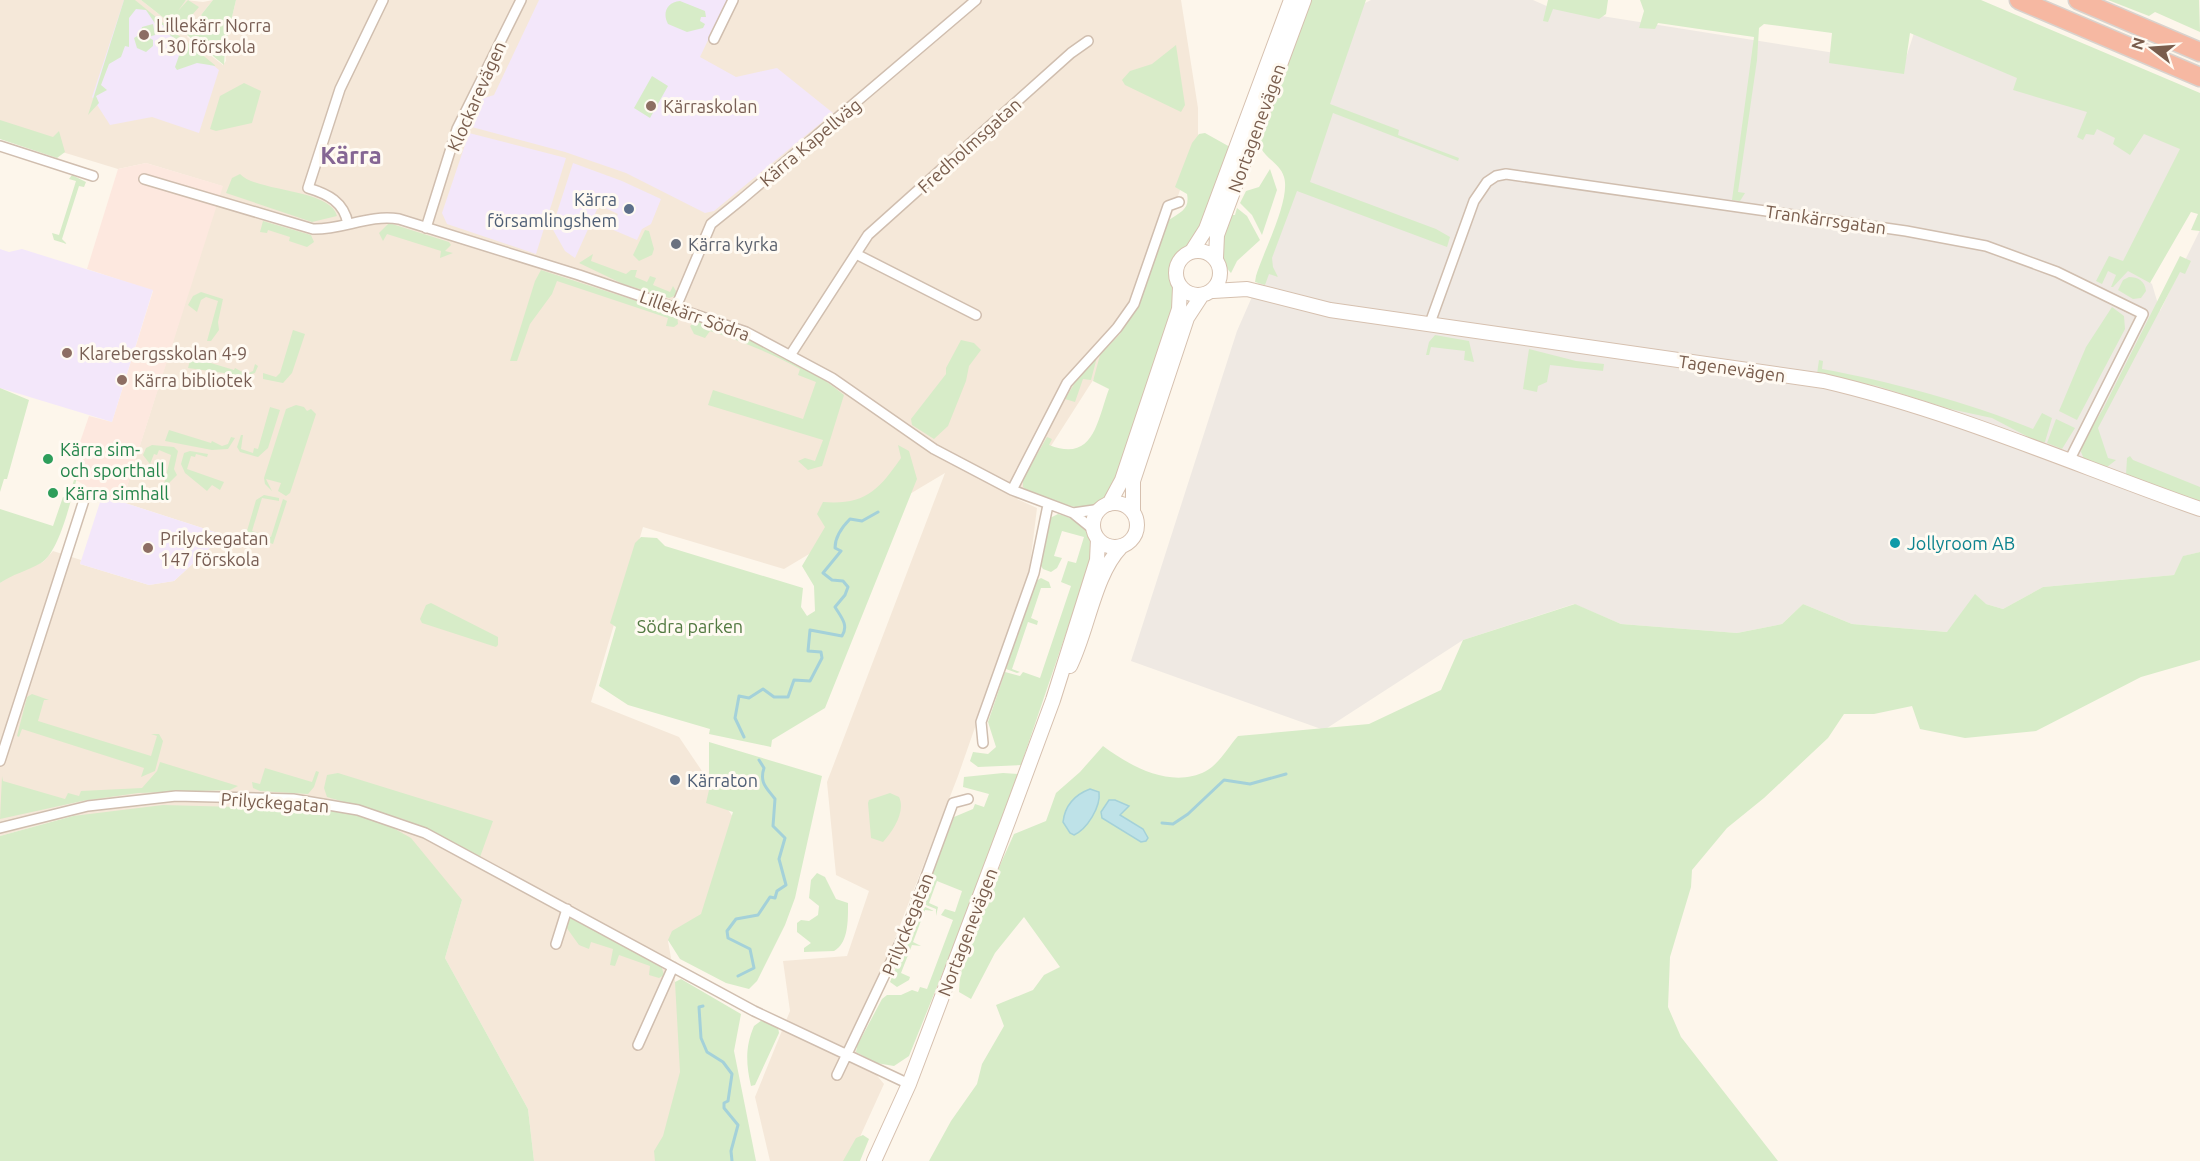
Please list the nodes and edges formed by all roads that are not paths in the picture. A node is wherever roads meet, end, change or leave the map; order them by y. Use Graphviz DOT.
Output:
graph roads {
  1 [pos="383,0"];
  2 [pos="521,0"];
  3 [pos="733,0"];
  4 [pos="976,0"];
  5 [pos="1291,0"];
  6 [pos="1304,0"];
  7 [pos="2019,0"];
  8 [pos="2078,0"];
  9 [pos="714,39"];
  10 [pos="1088,41"];
  11 [pos="2200,52"];
  12 [pos="2200,77"];
  13 [pos="0,146"];
  14 [pos="93,176"];
  15 [pos="144,179"];
  16 [pos="1179,202"];
  17 [pos="348,224"];
  18 [pos="426,228"];
  19 [pos="1192,251"];
  20 [pos="856,254"];
  21 [pos="1218,263"];
  22 [pos="1180,287"];
  23 [pos="1247,289"];
  24 [pos="1207,293"];
  25 [pos="676,307"];
  26 [pos="976,315"];
  27 [pos="1430,323"];
  28 [pos="791,354"];
  29 [pos="2069,461"];
  30 [pos="1012,490"];
  31 [pos="84,500"];
  32 [pos="1048,505"];
  33 [pos="1105,507"];
  34 [pos="2200,509"];
  35 [pos="1133,512"];
  36 [pos="1073,513"];
  37 [pos="1096,535"];
  38 [pos="1121,547"];
  39 [pos="1053,700"];
  40 [pos="983,744"];
  41 [pos="0,761"];
  42 [pos="968,799"];
  43 [pos="0,828"];
  44 [pos="567,909"];
  45 [pos="556,944"];
  46 [pos="673,967"];
  47 [pos="638,1045"];
  48 [pos="846,1055"];
  49 [pos="837,1075"];
  50 [pos="909,1084"];
  51 [pos="874,1161"];
  1 -- 17 [label="street"];
  2 -- 18 [label="street, Klockarevägen"];
  3 -- 9 [label="street"];
  4 -- 25 [label="street, Kärra Kapellväg"];
  5 -- 19 [label="street, Nortagenevägen"];
  6 -- 21 [label="street, Nortagenevägen"];
  7 -- 12 [label="highway"];
  8 -- 11 [label="highway"];
  10 -- 20 [label="street, Fredholmsgatan"];
  13 -- 14 [label="street"];
  15 -- 17 [label="street, Lillekärr Södra"];
  16 -- 30 [label="street"];
  17 -- 18 [label="street, Lillekärr Södra"];
  18 -- 25 [label="street, Lillekärr Södra"];
  19 -- 21 [label="street"];
  19 -- 22 [label="street, Nortagenevägen"];
  20 -- 26 [label="street"];
  20 -- 28 [label="street, Fredholmsgatan"];
  21 -- 23 [label="street, Tagenevägen"];
  21 -- 24 [label="street, Nortagenevägen"];
  22 -- 24 [label="street"];
  22 -- 33 [label="street, Nortagenevägen"];
  23 -- 24 [label="street, Tagenevägen"];
  23 -- 27 [label="street, Tagenevägen"];
  24 -- 35 [label="street, Nortagenevägen"];
  25 -- 28 [label="street, Lillekärr Södra"];
  27 -- 29 [label="street, Tagenevägen"];
  27 -- 29 [label="street, Trankärrsgatan"];
  28 -- 30 [label="street, Lillekärr Södra"];
  29 -- 34 [label="street, Tagenevägen"];
  30 -- 32 [label="street, Lillekärr Södra"];
  31 -- 41 [label="street"];
  32 -- 36 [label="street, Lillekärr Södra"];
  32 -- 40 [label="street"];
  33 -- 35 [label="street"];
  33 -- 36 [label="street, Lillekärr Södra"];
  33 -- 37 [label="street, Nortagenevägen"];
  35 -- 38 [label="street, Nortagenevägen"];
  36 -- 37 [label="street, Lillekärr Södra"];
  37 -- 38 [label="street"];
  37 -- 39 [label="street, Nortagenevägen"];
  38 -- 39 [label="street, Nortagenevägen"];
  39 -- 50 [label="street, Nortagenevägen"];
  42 -- 48 [label="street, Prilyckegatan"];
  43 -- 44 [label="street, Prilyckegatan"];
  44 -- 45 [label="street"];
  44 -- 46 [label="street, Prilyckegatan"];
  46 -- 47 [label="street"];
  46 -- 48 [label="street, Prilyckegatan"];
  48 -- 49 [label="street, Prilyckegatan"];
  48 -- 50 [label="street, Prilyckegatan"];
  50 -- 51 [label="street, Nortagenevägen"];
}
